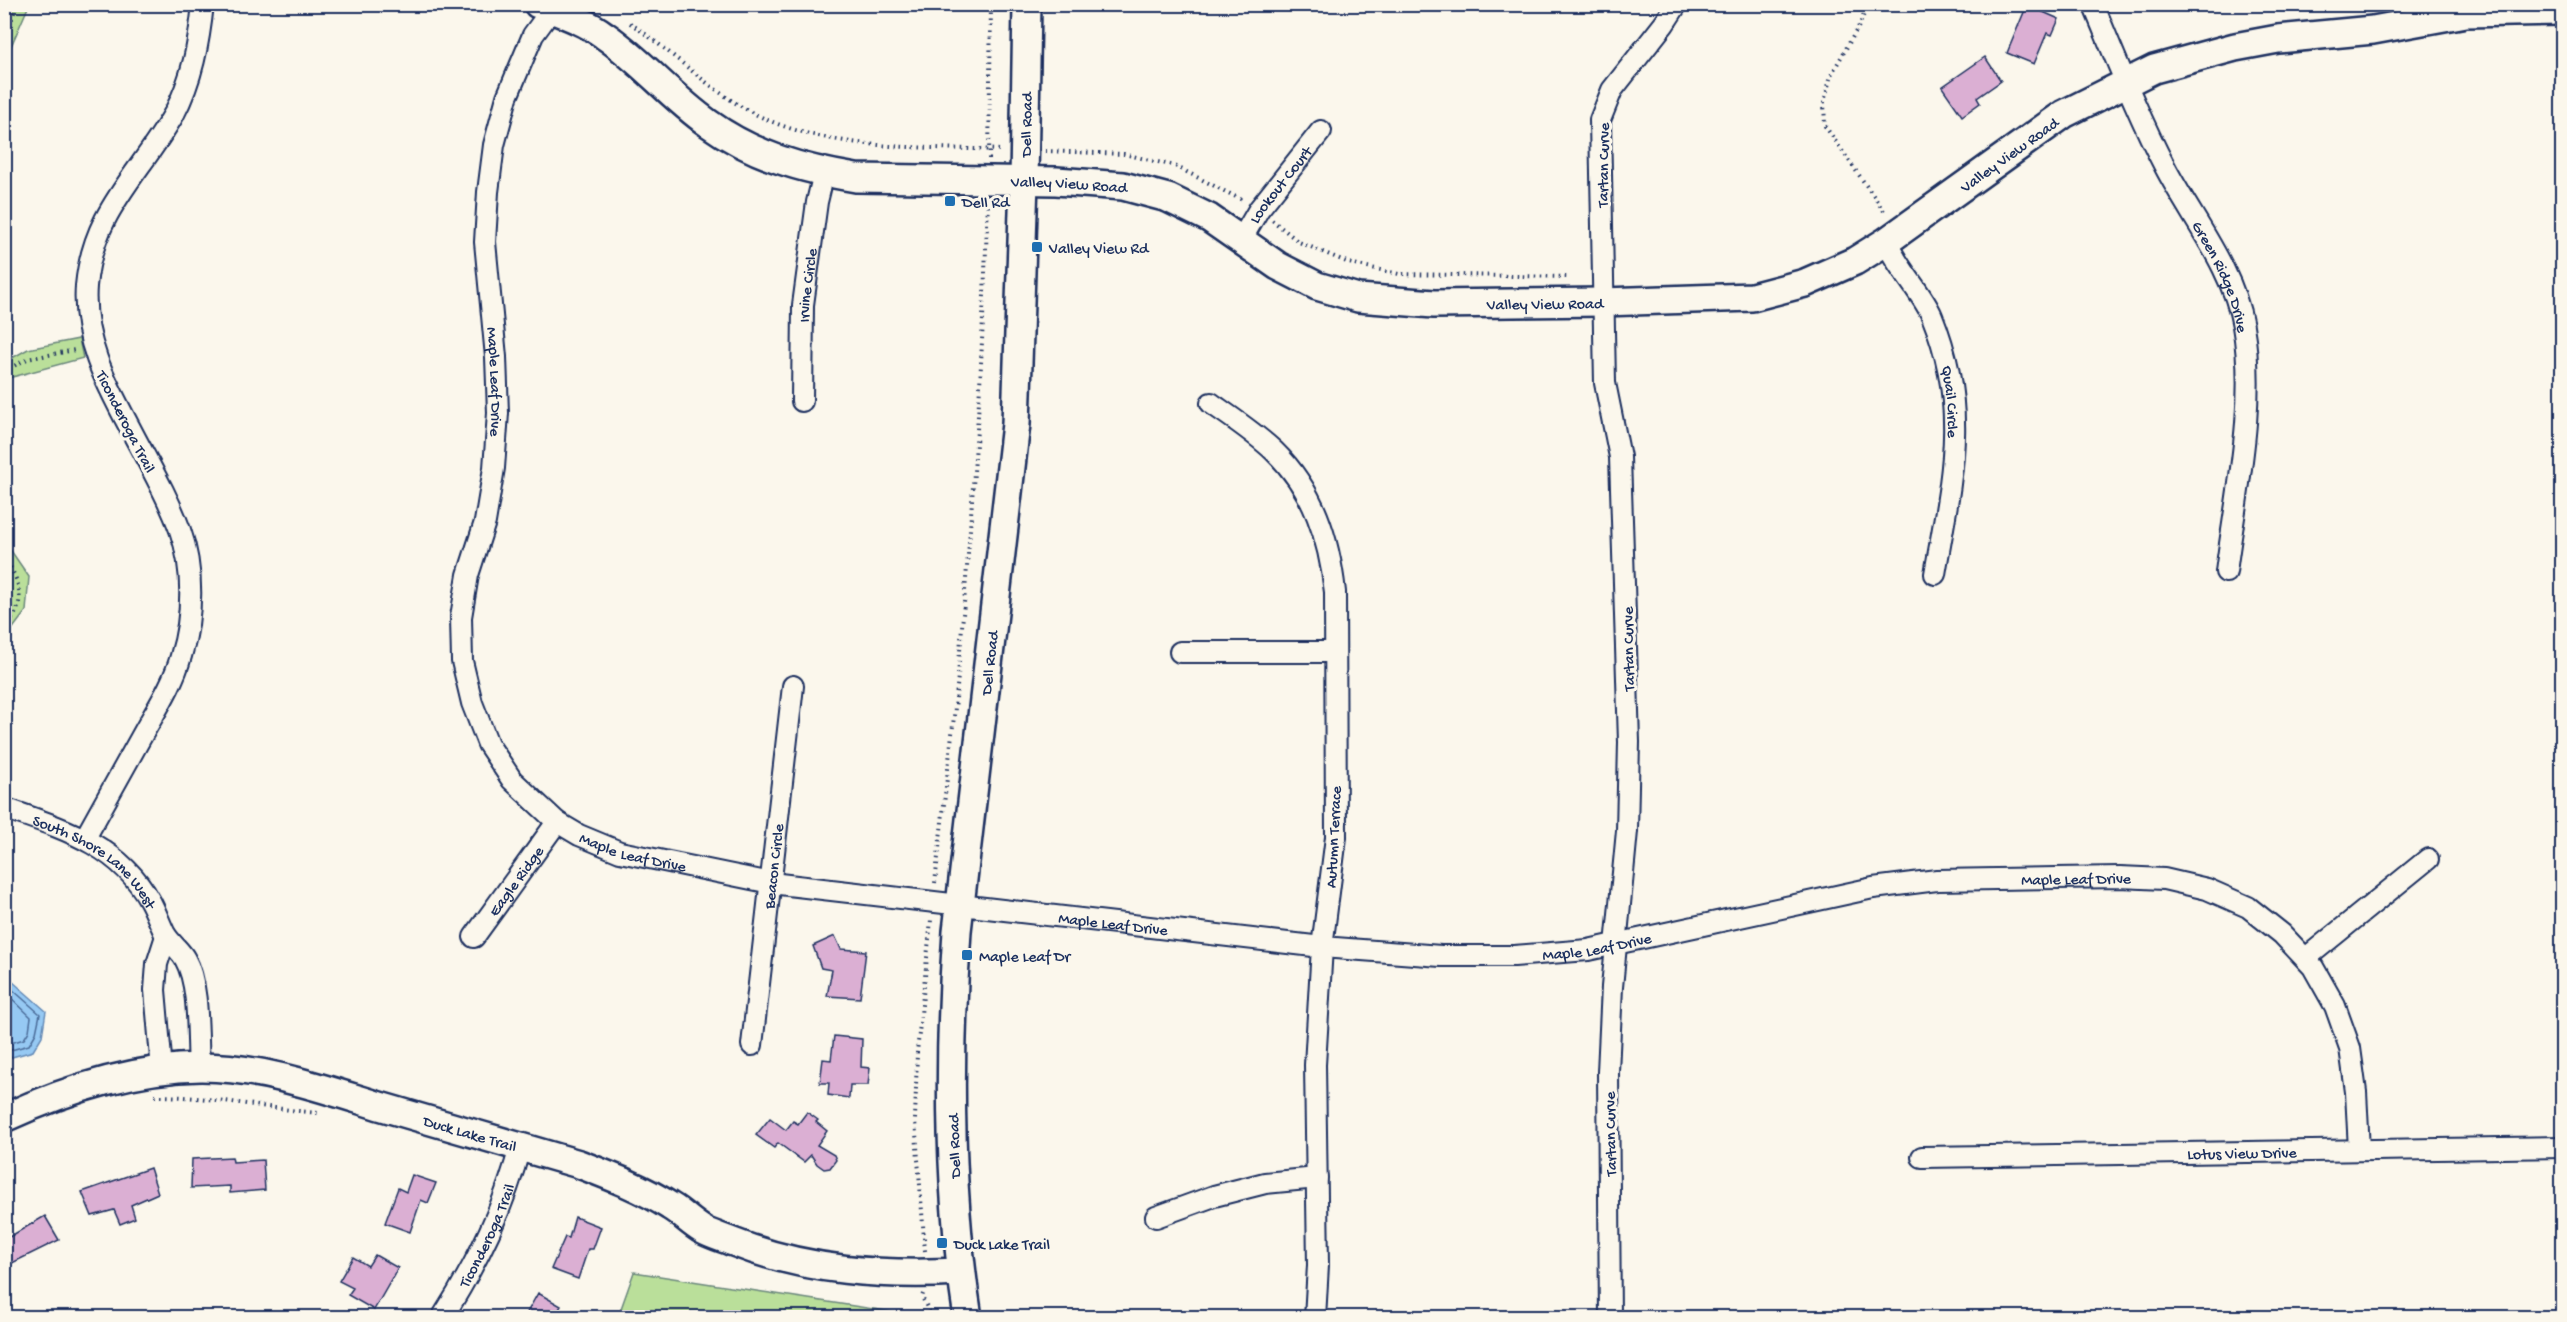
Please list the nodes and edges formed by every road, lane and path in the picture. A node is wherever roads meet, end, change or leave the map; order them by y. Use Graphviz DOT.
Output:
graph roads {
  1 [pos="17,4"];
  2 [pos="203,4"];
  3 [pos="992,4"];
  4 [pos="1027,4"];
  5 [pos="1677,4"];
  6 [pos="1868,4"];
  7 [pos="2093,4"];
  8 [pos="545,7"];
  9 [pos="2562,11"];
  10 [pos="4,42"];
  11 [pos="2127,83"];
  12 [pos="1321,131"];
  13 [pos="824,173"];
  14 [pos="988,181"];
  15 [pos="1024,181"];
  16 [pos="1893,237"];
  17 [pos="1241,240"];
  18 [pos="1603,303"];
  19 [pos="92,346"];
  20 [pos="4,371"];
  21 [pos="802,401"];
  22 [pos="1211,403"];
  23 [pos="4,557"];
  24 [pos="2226,572"];
  25 [pos="1935,574"];
  26 [pos="4,627"];
  27 [pos="1180,652"];
  28 [pos="1334,652"];
  29 [pos="793,686"];
  30 [pos="4,808"];
  31 [pos="557,822"];
  32 [pos="85,838"];
  33 [pos="2428,859"];
  34 [pos="771,883"];
  35 [pos="933,903"];
  36 [pos="960,906"];
  37 [pos="166,936"];
  38 [pos="474,937"];
  39 [pos="1616,942"];
  40 [pos="1322,947"];
  41 [pos="2306,958"];
  42 [pos="752,1045"];
  43 [pos="199,1067"];
  44 [pos="162,1070"];
  45 [pos="148,1096"];
  46 [pos="326,1113"];
  47 [pos="13,1127"];
  48 [pos="4,1145"];
  49 [pos="520,1147"];
  50 [pos="2562,1147"];
  51 [pos="2359,1150"];
  52 [pos="1922,1156"];
  53 [pos="1317,1178"];
  54 [pos="1156,1217"];
  55 [pos="961,1272"];
  56 [pos="920,1289"];
  57 [pos="442,1317"];
  58 [pos="932,1317"];
  59 [pos="968,1317"];
  60 [pos="1315,1317"];
  61 [pos="1610,1317"];
  1 -- 10 [label="path"];
  2 -- 19 [label="street, Ticonderoga Trail"];
  3 -- 14 [label="path"];
  4 -- 15 [label="street, Dell Road"];
  5 -- 18 [label="street, Tartan Curve"];
  6 -- 16 [label="path"];
  7 -- 11 [label="street, Green Ridge Drive"];
  8 -- 13 [label="street, Valley View Road"];
  8 -- 31 [label="street, Maple Leaf Drive"];
  9 -- 11 [label="street, Valley View Road"];
  11 -- 16 [label="street, Valley View Road"];
  11 -- 24 [label="street, Green Ridge Drive"];
  12 -- 17 [label="street, Lookout Court"];
  13 -- 14 [label="street, Valley View Road"];
  13 -- 21 [label="street, Irvine Circle"];
  14 -- 15 [label="street, Valley View Road"];
  14 -- 35 [label="path"];
  15 -- 17 [label="street, Valley View Road"];
  15 -- 36 [label="street, Dell Road"];
  16 -- 18 [label="street, Valley View Road"];
  16 -- 25 [label="street, Quail Circle"];
  17 -- 18 [label="street, Valley View Road"];
  18 -- 39 [label="street, Tartan Curve"];
  19 -- 20 [label="path"];
  19 -- 32 [label="street, Ticonderoga Trail"];
  22 -- 28 [label="street, Autumn Terrace"];
  23 -- 26 [label="path"];
  27 -- 28 [label="street"];
  28 -- 40 [label="street, Autumn Terrace"];
  29 -- 34 [label="street, Beacon Circle"];
  30 -- 32 [label="street, South Shore Lane West"];
  31 -- 34 [label="street, Maple Leaf Drive"];
  31 -- 38 [label="street, Eagle Ridge"];
  32 -- 37 [label="street, South Shore Lane West"];
  33 -- 41 [label="street"];
  34 -- 35 [label="street, Maple Leaf Drive"];
  34 -- 42 [label="street, Beacon Circle"];
  35 -- 36 [label="street, Maple Leaf Drive"];
  35 -- 56 [label="path"];
  36 -- 40 [label="street, Maple Leaf Drive"];
  36 -- 55 [label="street, Dell Road"];
  37 -- 43 [label="street, South Shore Lane West"];
  37 -- 44 [label="street"];
  39 -- 40 [label="street, Maple Leaf Drive"];
  39 -- 41 [label="street, Maple Leaf Drive"];
  39 -- 61 [label="street, Tartan Curve"];
  40 -- 53 [label="street, Autumn Terrace"];
  41 -- 51 [label="street, Maple Leaf Drive"];
  43 -- 44 [label="street, Duck Lake Trail"];
  43 -- 49 [label="street, Duck Lake Trail"];
  44 -- 47 [label="street, Duck Lake Trail"];
  45 -- 46 [label="path"];
  47 -- 48 [label="path"];
  49 -- 56 [label="street, Duck Lake Trail"];
  49 -- 57 [label="street, Ticonderoga Trail"];
  50 -- 51 [label="street, Lotus View Drive"];
  51 -- 52 [label="street, Lotus View Drive"];
  53 -- 54 [label="street"];
  53 -- 60 [label="street, Autumn Terrace"];
  55 -- 56 [label="street, Duck Lake Trail"];
  55 -- 59 [label="street, Dell Road"];
  56 -- 58 [label="path"];
}
